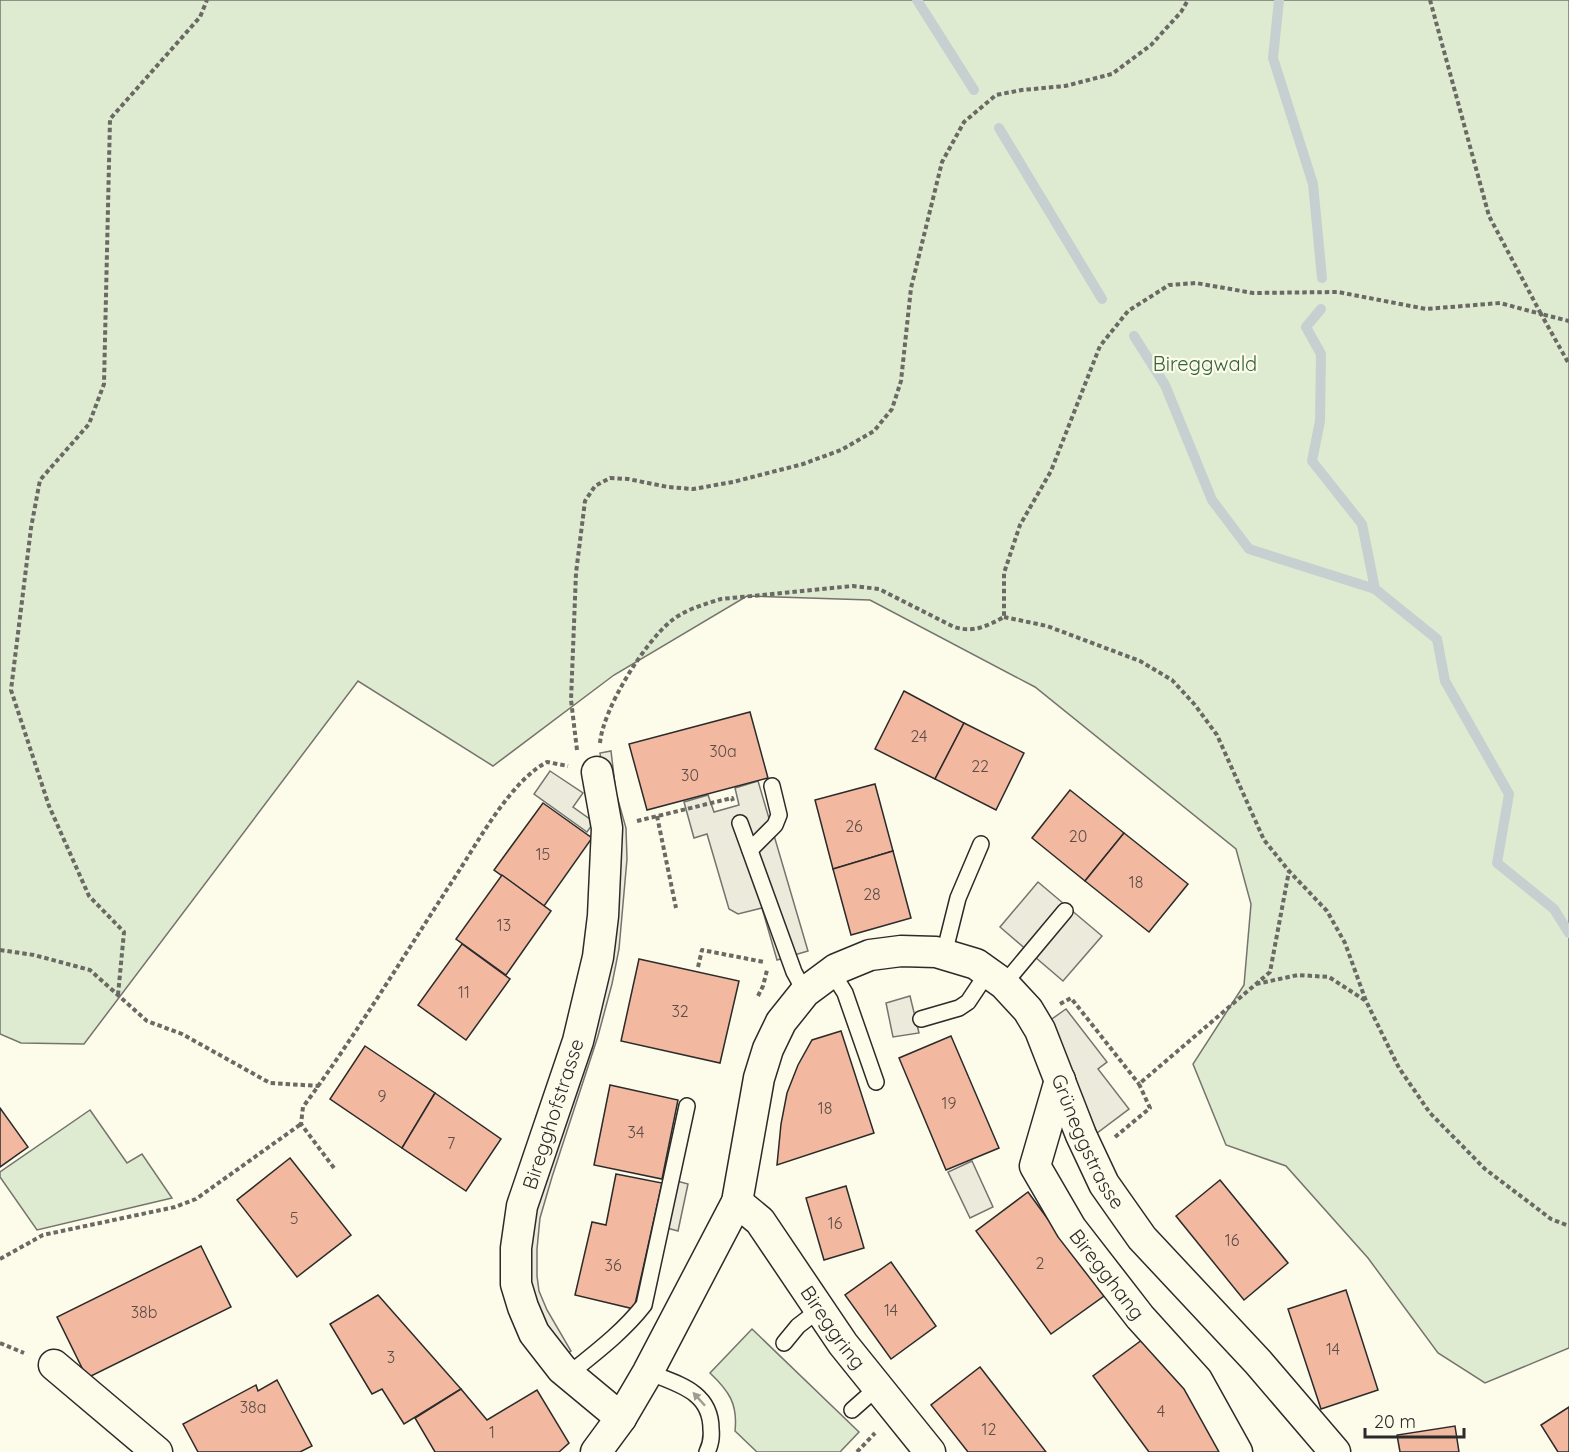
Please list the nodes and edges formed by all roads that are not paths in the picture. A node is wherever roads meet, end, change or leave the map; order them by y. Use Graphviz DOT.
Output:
graph roads {
  1 [pos="588,770"];
  2 [pos="772,786"];
  3 [pos="740,823"];
  4 [pos="981,844"];
  5 [pos="750,850"];
  6 [pos="1065,911"];
  7 [pos="944,954"];
  8 [pos="832,972"];
  9 [pos="996,978"];
  10 [pos="805,992"];
  11 [pos="921,1019"];
  12 [pos="1060,1080"];
  13 [pos="876,1082"];
  14 [pos="687,1106"];
  15 [pos="737,1202"];
  16 [pos="820,1309"];
  17 [pos="784,1343"];
  18 [pos="54,1365"];
  19 [pos="648,1372"];
  20 [pos="569,1374"];
  21 [pos="878,1387"];
  22 [pos="852,1410"];
  23 [pos="621,1418"];
  24 [pos="157,1452"];
  25 [pos="596,1452"];
  26 [pos="707,1452"];
  27 [pos="930,1452"];
  28 [pos="1237,1452"];
  29 [pos="1335,1452"];
  1 -- 20 [label="street, Biregghofstrasse"];
  2 -- 5 [label="lane"];
  3 -- 5 [label="lane"];
  4 -- 7 [label="lane"];
  5 -- 10 [label="lane"];
  6 -- 9 [label="lane"];
  7 -- 8 [label="street, Grüneggstrasse"];
  7 -- 9 [label="street, Grüneggstrasse"];
  8 -- 10 [label="street, Grüneggstrasse"];
  8 -- 13 [label="lane"];
  9 -- 11 [label="lane"];
  9 -- 12 [label="street, Grüneggstrasse"];
  10 -- 15 [label="street, Grüneggstrasse"];
  12 -- 28 [label="street, Biregghang"];
  12 -- 29 [label="street, Grüneggstrasse"];
  14 -- 20 [label="lane"];
  15 -- 16 [label="street, Bireggring"];
  15 -- 19 [label="street, Grüneggstrasse"];
  16 -- 17 [label="lane"];
  16 -- 21 [label="street, Bireggring"];
  18 -- 24 [label="street"];
  19 -- 23 [label="street, Grüneggstrasse"];
  26 -- 19 [label="lane, one-way"];
  20 -- 23 [label="street, Biregghofstrasse"];
  21 -- 22 [label="lane"];
  21 -- 27 [label="street, Bireggring"];
  23 -- 25 [label="street, Grüneggstrasse"];
}
